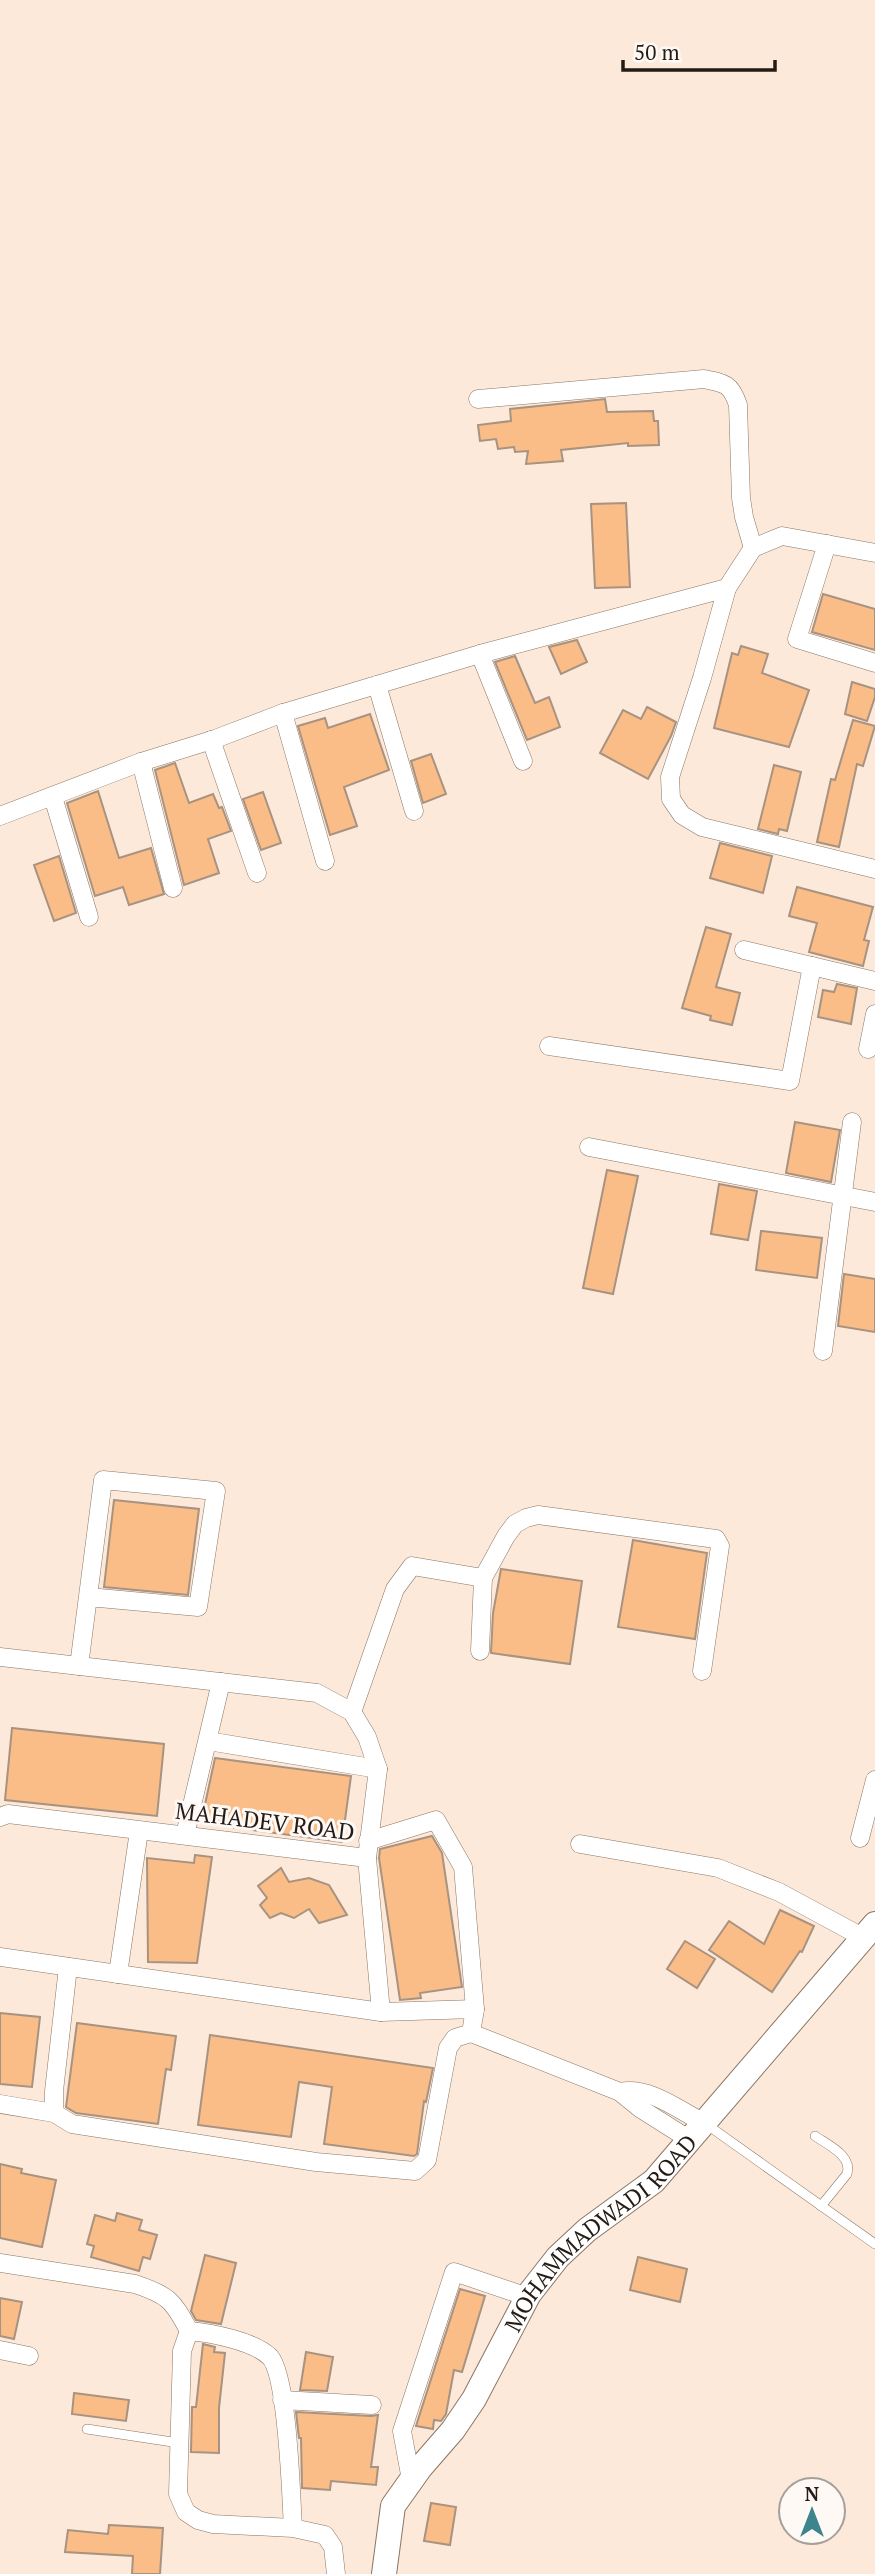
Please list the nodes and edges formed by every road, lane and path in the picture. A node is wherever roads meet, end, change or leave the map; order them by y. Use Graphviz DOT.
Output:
graph roads {
  1 [pos="478,399"];
  2 [pos="827,544"];
  3 [pos="753,548"];
  4 [pos="875,553"];
  5 [pos="727,588"];
  6 [pos="480,654"];
  7 [pos="875,663"];
  8 [pos="377,685"];
  9 [pos="283,713"];
  10 [pos="211,740"];
  11 [pos="523,761"];
  12 [pos="141,762"];
  13 [pos="53,797"];
  14 [pos="414,811"];
  15 [pos="0,816"];
  16 [pos="325,861"];
  17 [pos="875,869"];
  18 [pos="257,873"];
  19 [pos="173,888"];
  20 [pos="89,917"];
  21 [pos="744,950"];
  22 [pos="812,966"];
  23 [pos="875,981"];
  24 [pos="875,1014"];
  25 [pos="549,1046"];
  26 [pos="868,1049"];
  27 [pos="852,1122"];
  28 [pos="589,1147"];
  29 [pos="843,1195"];
  30 [pos="875,1202"];
  31 [pos="823,1351"];
  32 [pos="478,1578"];
  33 [pos="88,1597"];
  34 [pos="480,1651"];
  35 [pos="0,1657"];
  36 [pos="79,1667"];
  37 [pos="702,1671"];
  38 [pos="221,1682"];
  39 [pos="352,1712"];
  40 [pos="208,1741"];
  41 [pos="378,1769"];
  42 [pos="875,1780"];
  43 [pos="0,1817"];
  44 [pos="139,1832"];
  45 [pos="185,1835"];
  46 [pos="860,1838"];
  47 [pos="580,1844"];
  48 [pos="367,1849"];
  49 [pos="872,1932"];
  50 [pos="0,1957"];
  51 [pos="68,1967"];
  52 [pos="118,1974"];
  53 [pos="475,2009"];
  54 [pos="380,2012"];
  55 [pos="471,2033"];
  56 [pos="0,2104"];
  57 [pos="54,2113"];
  58 [pos="697,2131"];
  59 [pos="815,2136"];
  60 [pos="821,2206"];
  61 [pos="875,2244"];
  62 [pos="0,2263"];
  63 [pos="528,2297"];
  64 [pos="188,2331"];
  65 [pos="0,2350"];
  66 [pos="29,2356"];
  67 [pos="282,2400"];
  68 [pos="372,2405"];
  69 [pos="87,2429"];
  70 [pos="179,2443"];
  71 [pos="411,2480"];
  72 [pos="293,2528"];
  73 [pos="336,2574"];
  74 [pos="384,2574"];
  1 -- 3 [label="street"];
  2 -- 3 [label="street"];
  2 -- 4 [label="street"];
  2 -- 7 [label="street"];
  3 -- 5 [label="street"];
  5 -- 6 [label="street"];
  5 -- 17 [label="street"];
  6 -- 8 [label="street"];
  6 -- 11 [label="street"];
  8 -- 9 [label="street"];
  8 -- 14 [label="street"];
  9 -- 10 [label="street"];
  9 -- 16 [label="street"];
  10 -- 12 [label="street"];
  10 -- 18 [label="street"];
  12 -- 13 [label="street"];
  12 -- 19 [label="street"];
  13 -- 15 [label="street"];
  13 -- 20 [label="street"];
  21 -- 22 [label="street"];
  22 -- 23 [label="street"];
  22 -- 25 [label="street"];
  24 -- 26 [label="street"];
  27 -- 29 [label="street"];
  28 -- 29 [label="street"];
  29 -- 30 [label="street"];
  29 -- 31 [label="street"];
  32 -- 34 [label="street"];
  32 -- 37 [label="street"];
  32 -- 39 [label="street"];
  33 -- 33 [label="street"];
  33 -- 36 [label="street"];
  35 -- 36 [label="street"];
  36 -- 38 [label="street"];
  38 -- 39 [label="street"];
  38 -- 40 [label="street"];
  39 -- 41 [label="street"];
  40 -- 41 [label="street"];
  40 -- 45 [label="street"];
  41 -- 48 [label="street"];
  42 -- 46 [label="street"];
  43 -- 44 [label="street, MAHADEV ROAD"];
  44 -- 45 [label="street, MAHADEV ROAD"];
  44 -- 52 [label="street"];
  45 -- 48 [label="street, MAHADEV ROAD"];
  47 -- 49 [label="street"];
  48 -- 53 [label="street, MAHADEV ROAD"];
  48 -- 54 [label="street"];
  49 -- 58 [label="main road, MOHAMMADWADI ROAD"];
  50 -- 51 [label="street"];
  51 -- 52 [label="street"];
  51 -- 57 [label="street"];
  52 -- 54 [label="street"];
  53 -- 54 [label="street"];
  53 -- 55 [label="street, MAHADEV ROAD"];
  55 -- 57 [label="street"];
  55 -- 58 [label="street"];
  56 -- 57 [label="street"];
  58 -- 60 [label="lane"];
  58 -- 63 [label="main road, MOHAMMADWADI ROAD"];
  59 -- 60 [label="lane"];
  60 -- 61 [label="lane"];
  62 -- 64 [label="street"];
  63 -- 71 [label="main road, MOHAMMADWADI ROAD"];
  63 -- 71 [label="street"];
  64 -- 67 [label="street"];
  64 -- 70 [label="street"];
  65 -- 66 [label="street"];
  67 -- 68 [label="street"];
  67 -- 72 [label="street"];
  69 -- 70 [label="lane"];
  70 -- 72 [label="street"];
  71 -- 74 [label="main road, MOHAMMADWADI ROAD"];
  72 -- 73 [label="street"];
}
